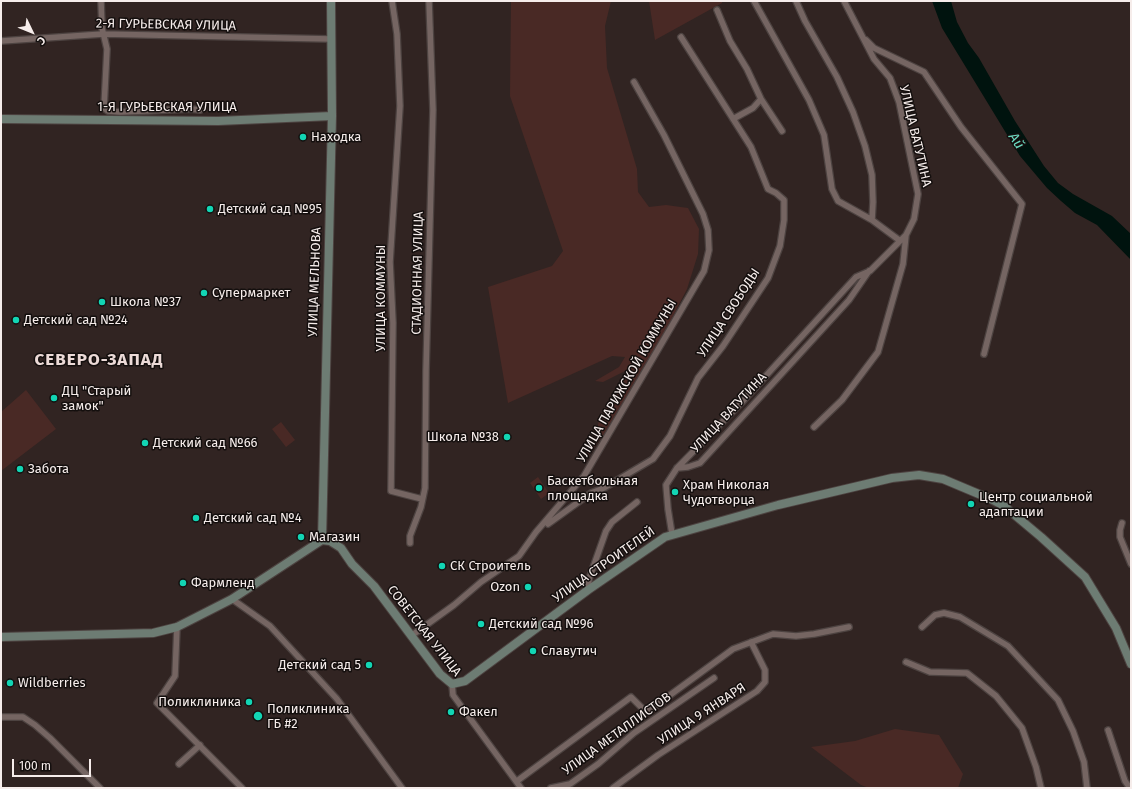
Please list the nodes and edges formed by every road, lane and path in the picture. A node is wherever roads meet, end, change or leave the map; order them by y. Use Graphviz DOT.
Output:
graph roads {
  1 [pos="100,1"];
  2 [pos="331,1"];
  3 [pos="392,1"];
  4 [pos="429,1"];
  5 [pos="754,1"];
  6 [pos="796,1"];
  7 [pos="844,1"];
  8 [pos="717,10"];
  9 [pos="103,34"];
  10 [pos="861,36"];
  11 [pos="680,37"];
  12 [pos="331,39"];
  13 [pos="1,42"];
  14 [pos="634,82"];
  15 [pos="761,99"];
  16 [pos="200,110"];
  17 [pos="332,116"];
  18 [pos="1,119"];
  19 [pos="733,119"];
  20 [pos="782,131"];
  21 [pos="872,220"];
  22 [pos="906,235"];
  23 [pos="899,240"];
  24 [pos="870,271"];
  25 [pos="984,354"];
  26 [pos="814,427"];
  27 [pos="677,468"];
  28 [pos="422,499"];
  29 [pos="637,502"];
  30 [pos="1122,523"];
  31 [pos="536,532"];
  32 [pos="672,534"];
  33 [pos="322,540"];
  34 [pos="410,543"];
  35 [pos="1131,564"];
  36 [pos="588,590"];
  37 [pos="232,599"];
  38 [pos="177,627"];
  39 [pos="849,627"];
  40 [pos="922,627"];
  41 [pos="411,636"];
  42 [pos="1,638"];
  43 [pos="751,642"];
  44 [pos="906,662"];
  45 [pos="1131,664"];
  46 [pos="714,678"];
  47 [pos="452,684"];
  48 [pos="1,717"];
  49 [pos="1108,730"];
  50 [pos="200,745"];
  51 [pos="179,764"];
  52 [pos="517,781"];
  53 [pos="1087,785"];
  54 [pos="100,788"];
  55 [pos="242,788"];
  56 [pos="402,788"];
  57 [pos="521,788"];
  58 [pos="551,788"];
  59 [pos="614,788"];
  60 [pos="1041,788"];
  61 [pos="1090,788"];
  62 [pos="1130,788"];
  1 -- 9 [label="street"];
  2 -- 12 [label="main road, УЛИЦА МЕЛЬНОВА"];
  3 -- 28 [label="street, УЛИЦА КОММУНЫ"];
  4 -- 28 [label="street, СТАДИОННАЯ УЛИЦА"];
  5 -- 21 [label="street"];
  6 -- 21 [label="street"];
  7 -- 10 [label="street, УЛИЦА ВАТУТИНА"];
  8 -- 15 [label="street"];
  9 -- 12 [label="street, 2-Я ГУРЬЕВСКАЯ УЛИЦА"];
  9 -- 13 [label="street, 2-Я ГУРЬЕВСКАЯ УЛИЦА"];
  9 -- 16 [label="street"];
  10 -- 22 [label="street, УЛИЦА ВАТУТИНА"];
  10 -- 25 [label="street"];
  11 -- 19 [label="street, УЛИЦА СВОБОДЫ"];
  12 -- 17 [label="main road, УЛИЦА МЕЛЬНОВА"];
  14 -- 31 [label="street, УЛИЦА ПАРИЖСКОЙ КОММУНЫ"];
  15 -- 19 [label="street"];
  15 -- 20 [label="street"];
  17 -- 18 [label="main road, 1-Я ГУРЬЕВСКАЯ УЛИЦА"];
  17 -- 33 [label="main road, УЛИЦА МЕЛЬНОВА"];
  19 -- 31 [label="street, УЛИЦА СВОБОДЫ"];
  21 -- 23 [label="street"];
  22 -- 23 [label="street, УЛИЦА ВАТУТИНА"];
  22 -- 26 [label="street"];
  23 -- 24 [label="street, УЛИЦА ВАТУТИНА"];
  24 -- 27 [label="street, УЛИЦА ВАТУТИНА"];
  24 -- 27 [label="street, УЛИЦА ВАТУТИНА"];
  27 -- 32 [label="street, УЛИЦА ВАТУТИНА"];
  28 -- 34 [label="street, СТАДИОННАЯ УЛИЦА"];
  29 -- 36 [label="street"];
  30 -- 35 [label="street"];
  31 -- 41 [label="street, УЛИЦА ПАРИЖСКОЙ КОММУНЫ"];
  32 -- 36 [label="main road, УЛИЦА СТРОИТЕЛЕЙ"];
  32 -- 45 [label="main road, УЛИЦА СТРОИТЕЛЕЙ"];
  33 -- 37 [label="main road"];
  33 -- 41 [label="main road, СОВЕТСКАЯ УЛИЦА"];
  36 -- 47 [label="main road, УЛИЦА СТРОИТЕЛЕЙ"];
  37 -- 38 [label="main road"];
  37 -- 56 [label="street"];
  38 -- 42 [label="main road"];
  38 -- 50 [label="street"];
  39 -- 43 [label="street, УЛИЦА МЕТАЛЛИСТОВ"];
  40 -- 53 [label="street"];
  41 -- 47 [label="main road, СОВЕТСКАЯ УЛИЦА"];
  43 -- 52 [label="street, УЛИЦА МЕТАЛЛИСТОВ"];
  43 -- 59 [label="street, УЛИЦА 9 ЯНВАРЯ"];
  44 -- 60 [label="street"];
  46 -- 58 [label="street, УЛИЦА МЕТАЛЛИСТОВ"];
  47 -- 52 [label="street, СОВЕТСКАЯ УЛИЦА"];
  48 -- 54 [label="street"];
  49 -- 62 [label="street"];
  50 -- 51 [label="street"];
  50 -- 55 [label="street"];
  52 -- 57 [label="street, СОВЕТСКАЯ УЛИЦА"];
  53 -- 61 [label="street"];
}
